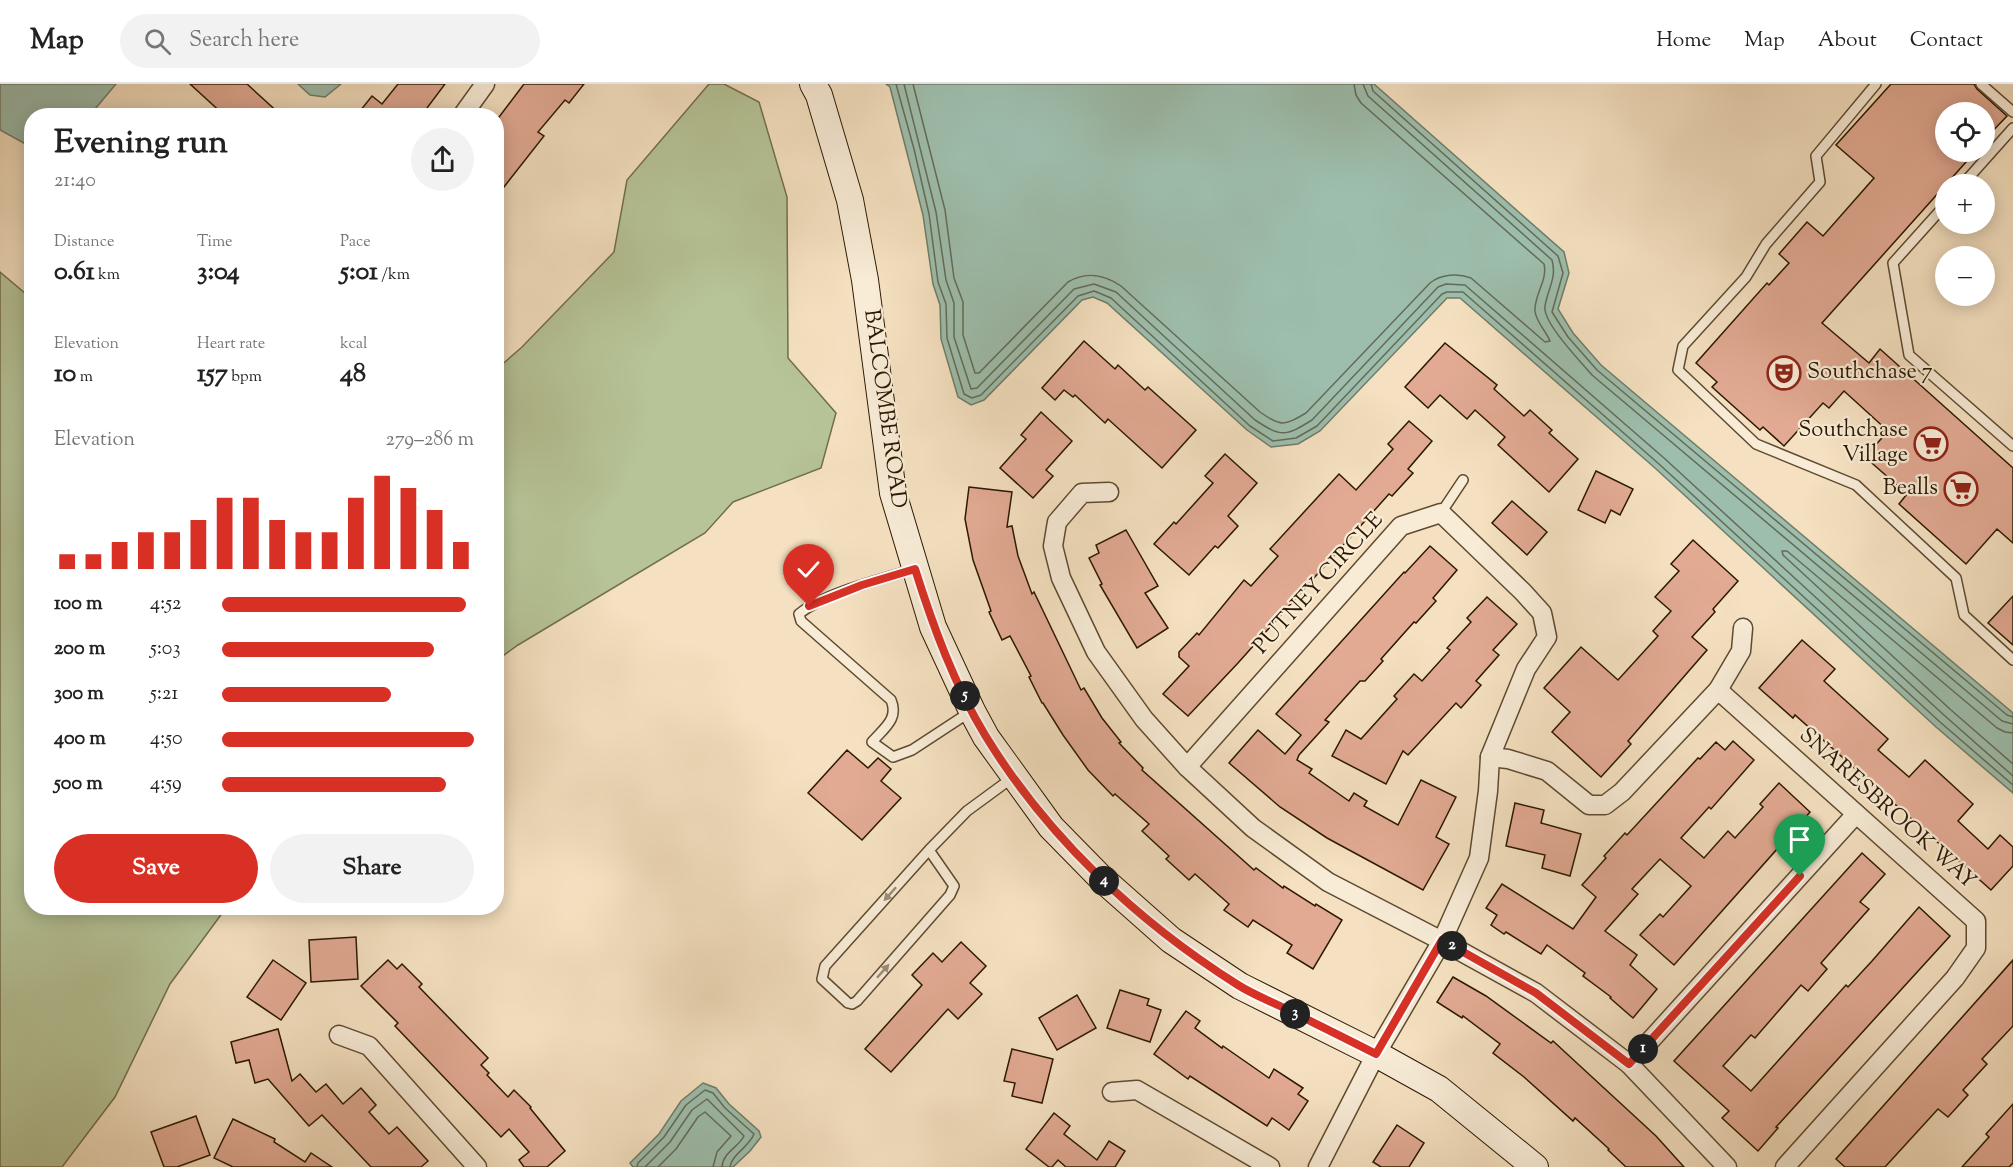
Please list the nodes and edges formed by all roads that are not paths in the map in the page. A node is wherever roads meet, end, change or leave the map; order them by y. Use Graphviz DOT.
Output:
graph roads {
  1 [pos="485,84"];
  2 [pos="813,84"];
  3 [pos="1876,84"];
  4 [pos="1981,84"];
  5 [pos="468,108"];
  6 [pos="2013,112"];
  7 [pos="2013,128"];
  8 [pos="1972,174"];
  9 [pos="1935,216"];
  10 [pos="2013,446"];
  11 [pos="1463,480"];
  12 [pos="1109,492"];
  13 [pos="1441,513"];
  14 [pos="915,569"];
  15 [pos="1743,628"];
  16 [pos="2013,660"];
  17 [pos="1718,690"];
  18 [pos="972,711"];
  19 [pos="1490,757"];
  20 [pos="1188,767"];
  21 [pos="1014,776"];
  22 [pos="1856,814"];
  23 [pos="929,850"];
  24 [pos="1442,940"];
  25 [pos="339,1035"];
  26 [pos="1376,1054"];
  27 [pos="1629,1064"];
  28 [pos="1112,1092"];
  29 [pos="477,1167"];
  30 [pos="1270,1167"];
  31 [pos="1318,1167"];
  32 [pos="1535,1167"];
  33 [pos="1727,1167"];
  34 [pos="1785,1167"];
  1 -- 5 [label="street"];
  2 -- 14 [label="street, BALCOMBE ROAD"];
  3 -- 16 [label="lane"];
  4 -- 6 [label="lane"];
  7 -- 8 [label="lane"];
  9 -- 10 [label="lane"];
  11 -- 13 [label="lane"];
  12 -- 20 [label="street"];
  13 -- 19 [label="street"];
  13 -- 20 [label="street, PUTNEY CIRCLE"];
  14 -- 18 [label="street, BALCOMBE ROAD"];
  14 -- 18 [label="lane"];
  15 -- 17 [label="street"];
  17 -- 19 [label="street"];
  17 -- 22 [label="street, SNARESBROOK WAY"];
  18 -- 21 [label="street, BALCOMBE ROAD"];
  19 -- 24 [label="street"];
  20 -- 24 [label="street"];
  21 -- 23 [label="lane"];
  21 -- 26 [label="street, BALCOMBE ROAD"];
  22 -- 27 [label="street"];
  22 -- 34 [label="street, SNARESBROOK WAY"];
  23 -- 23 [label="lane, one-way"];
  24 -- 26 [label="street"];
  24 -- 27 [label="street"];
  25 -- 29 [label="street"];
  26 -- 31 [label="street"];
  26 -- 32 [label="street, BALCOMBE ROAD"];
  27 -- 33 [label="street"];
  28 -- 30 [label="street"];
}
